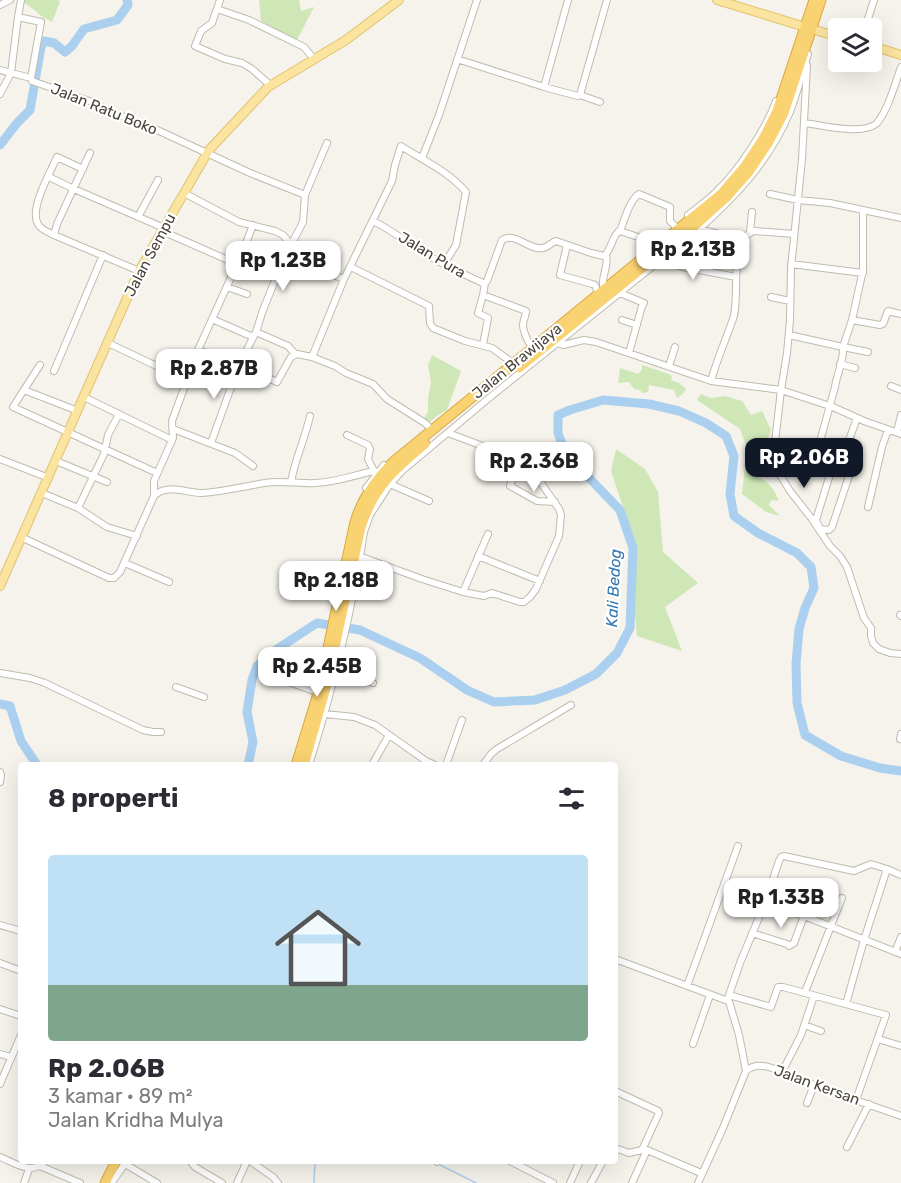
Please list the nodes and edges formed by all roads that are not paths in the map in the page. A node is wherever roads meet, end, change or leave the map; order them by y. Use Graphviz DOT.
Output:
graph roads {
  1 [pos="21,0"];
  2 [pos="220,0"];
  3 [pos="399,0"];
  4 [pos="477,0"];
  5 [pos="568,0"];
  6 [pos="607,0"];
  7 [pos="717,0"];
  8 [pos="814,0"];
  9 [pos="821,0"];
  10 [pos="874,0"];
  11 [pos="8,1"];
  12 [pos="0,5"];
  13 [pos="217,9"];
  14 [pos="18,17"];
  15 [pos="868,18"];
  16 [pos="809,28"];
  17 [pos="828,34"];
  18 [pos="808,44"];
  19 [pos="882,49"];
  20 [pos="808,55"];
  21 [pos="901,55"];
  22 [pos="314,59"];
  23 [pos="457,59"];
  24 [pos="794,63"];
  25 [pos="901,67"];
  26 [pos="0,70"];
  27 [pos="11,73"];
  28 [pos="34,80"];
  29 [pos="270,85"];
  30 [pos="544,87"];
  31 [pos="0,94"];
  32 [pos="580,95"];
  33 [pos="600,102"];
  34 [pos="804,123"];
  35 [pos="327,143"];
  36 [pos="90,153"];
  37 [pos="207,154"];
  38 [pos="422,158"];
  39 [pos="83,170"];
  40 [pos="49,177"];
  41 [pos="158,180"];
  42 [pos="74,189"];
  43 [pos="184,193"];
  44 [pos="770,194"];
  45 [pos="305,195"];
  46 [pos="798,200"];
  47 [pos="863,210"];
  48 [pos="752,212"];
  49 [pos="138,217"];
  50 [pos="901,218"];
  51 [pos="374,221"];
  52 [pos="253,225"];
  53 [pos="675,226"];
  54 [pos="699,228"];
  55 [pos="163,230"];
  56 [pos="621,231"];
  57 [pos="750,232"];
  58 [pos="794,234"];
  59 [pos="54,235"];
  60 [pos="743,240"];
  61 [pos="291,244"];
  62 [pos="654,244"];
  63 [pos="567,245"];
  64 [pos="103,255"];
  65 [pos="606,256"];
  66 [pos="660,260"];
  67 [pos="237,264"];
  68 [pos="444,264"];
  69 [pos="791,264"];
  70 [pos="351,267"];
  71 [pos="139,271"];
  72 [pos="863,273"];
  73 [pos="736,277"];
  74 [pos="344,279"];
  75 [pos="485,283"];
  76 [pos="227,286"];
  77 [pos="600,287"];
  78 [pos="620,293"];
  79 [pos="247,294"];
  80 [pos="483,295"];
  81 [pos="771,297"];
  82 [pos="790,300"];
  83 [pos="901,314"];
  84 [pos="212,319"];
  85 [pos="622,320"];
  86 [pos="852,320"];
  87 [pos="637,325"];
  88 [pos="255,335"];
  89 [pos="789,335"];
  90 [pos="108,343"];
  91 [pos="559,343"];
  92 [pos="531,344"];
  93 [pos="483,345"];
  94 [pos="675,347"];
  95 [pos="843,347"];
  96 [pos="198,350"];
  97 [pos="868,352"];
  98 [pos="629,353"];
  99 [pos="295,354"];
  100 [pos="312,357"];
  101 [pos="510,361"];
  102 [pos="239,364"];
  103 [pos="840,364"];
  104 [pos="40,365"];
  105 [pos="669,366"];
  106 [pos="855,368"];
  107 [pos="54,371"];
  108 [pos="186,380"];
  109 [pos="711,381"];
  110 [pos="891,386"];
  111 [pos="24,390"];
  112 [pos="781,390"];
  113 [pos="901,390"];
  114 [pos="84,397"];
  115 [pos="830,406"];
  116 [pos="78,411"];
  117 [pos="118,414"];
  118 [pos="901,415"];
  119 [pos="310,416"];
  120 [pos="857,418"];
  121 [pos="429,427"];
  122 [pos="173,429"];
  123 [pos="888,430"];
  124 [pos="69,432"];
  125 [pos="448,433"];
  126 [pos="899,433"];
  127 [pos="347,435"];
  128 [pos="172,440"];
  129 [pos="211,443"];
  130 [pos="105,448"];
  131 [pos="844,454"];
  132 [pos="816,456"];
  133 [pos="0,459"];
  134 [pos="56,461"];
  135 [pos="518,461"];
  136 [pos="253,466"];
  137 [pos="376,471"];
  138 [pos="157,473"];
  139 [pos="93,476"];
  140 [pos="49,478"];
  141 [pos="107,482"];
  142 [pos="291,482"];
  143 [pos="390,484"];
  144 [pos="42,493"];
  145 [pos="154,496"];
  146 [pos="429,501"];
  147 [pos="555,502"];
  148 [pos="868,507"];
  149 [pos="78,508"];
  150 [pos="488,534"];
  151 [pos="137,536"];
  152 [pos="22,538"];
  153 [pos="358,556"];
  154 [pos="478,556"];
  155 [pos="125,563"];
  156 [pos="540,581"];
  157 [pos="169,582"];
  158 [pos="0,586"];
  159 [pos="463,591"];
  160 [pos="344,592"];
  161 [pos="335,634"];
  162 [pos="901,654"];
  163 [pos="337,669"];
  164 [pos="0,673"];
  165 [pos="266,674"];
  166 [pos="373,683"];
  167 [pos="176,687"];
  168 [pos="314,691"];
  169 [pos="204,697"];
  170 [pos="571,705"];
  171 [pos="325,714"];
  172 [pos="462,720"];
  173 [pos="161,732"];
  174 [pos="389,735"];
  175 [pos="308,740"];
  176 [pos="292,762"];
  177 [pos="297,762"];
  178 [pos="304,762"];
  179 [pos="310,762"];
  180 [pos="374,762"];
  181 [pos="423,762"];
  182 [pos="447,762"];
  183 [pos="485,762"];
  184 [pos="0,772"];
  185 [pos="0,782"];
  186 [pos="738,846"];
  187 [pos="887,869"];
  188 [pos="901,875"];
  189 [pos="842,898"];
  190 [pos="765,903"];
  191 [pos="804,916"];
  192 [pos="0,925"];
  193 [pos="830,926"];
  194 [pos="18,930"];
  195 [pos="752,933"];
  196 [pos="901,937"];
  197 [pos="864,939"];
  198 [pos="898,953"];
  199 [pos="618,960"];
  200 [pos="0,964"];
  201 [pos="18,970"];
  202 [pos="687,986"];
  203 [pos="805,992"];
  204 [pos="710,995"];
  205 [pos="814,996"];
  206 [pos="728,998"];
  207 [pos="846,1004"];
  208 [pos="0,1009"];
  209 [pos="18,1015"];
  210 [pos="804,1025"];
  211 [pos="822,1031"];
  212 [pos="878,1039"];
  213 [pos="18,1042"];
  214 [pos="693,1044"];
  215 [pos="901,1046"];
  216 [pos="0,1054"];
  217 [pos="11,1057"];
  218 [pos="745,1062"];
  219 [pos="753,1066"];
  220 [pos="746,1071"];
  221 [pos="782,1072"];
  222 [pos="0,1084"];
  223 [pos="814,1085"];
  224 [pos="618,1092"];
  225 [pos="856,1100"];
  226 [pos="807,1103"];
  227 [pos="869,1104"];
  228 [pos="901,1116"];
  229 [pos="847,1147"];
  230 [pos="618,1149"];
  231 [pos="644,1150"];
  232 [pos="0,1157"];
  233 [pos="42,1164"];
  234 [pos="120,1164"];
  235 [pos="124,1164"];
  236 [pos="192,1164"];
  237 [pos="247,1164"];
  238 [pos="254,1164"];
  239 [pos="516,1164"];
  240 [pos="579,1164"];
  241 [pos="601,1164"];
  242 [pos="28,1169"];
  243 [pos="702,1173"];
  244 [pos="24,1183"];
  245 [pos="80,1183"];
  246 [pos="108,1183"];
  247 [pos="157,1183"];
  248 [pos="222,1183"];
  249 [pos="237,1183"];
  250 [pos="278,1183"];
  251 [pos="554,1183"];
  252 [pos="570,1183"];
  253 [pos="591,1183"];
  254 [pos="632,1183"];
  255 [pos="698,1183"];
  1 -- 14 [label="street"];
  2 -- 13 [label="street"];
  3 -- 22 [label="main road, Jalan Sempu"];
  4 -- 23 [label="street"];
  5 -- 30 [label="street"];
  6 -- 32 [label="street"];
  7 -- 16 [label="main road"];
  8 -- 16 [label="highway, Jalan Brawijaya"];
  9 -- 16 [label="highway, Jalan Brawijaya"];
  10 -- 15 [label="street"];
  11 -- 12 [label="street"];
  13 -- 22 [label="street"];
  13 -- 29 [label="street"];
  14 -- 27 [label="street"];
  14 -- 28 [label="street"];
  16 -- 17 [label="main road"];
  16 -- 18 [label="highway, Jalan Brawijaya"];
  16 -- 24 [label="highway, Jalan Brawijaya"];
  18 -- 20 [label="street"];
  18 -- 153 [label="highway, Jalan Brawijaya"];
  19 -- 21 [label="main road"];
  20 -- 34 [label="street"];
  20 -- 54 [label="street"];
  22 -- 29 [label="main road, Jalan Sempu"];
  23 -- 30 [label="street"];
  23 -- 38 [label="street"];
  24 -- 53 [label="street"];
  24 -- 160 [label="highway, Jalan Brawijaya"];
  25 -- 34 [label="street"];
  26 -- 27 [label="street, Jalan Ratu Boko"];
  27 -- 28 [label="street, Jalan Ratu Boko"];
  27 -- 31 [label="street"];
  28 -- 37 [label="street, Jalan Ratu Boko"];
  29 -- 37 [label="main road, Jalan Sempu"];
  30 -- 32 [label="street"];
  32 -- 33 [label="street"];
  34 -- 46 [label="street"];
  35 -- 45 [label="street"];
  36 -- 39 [label="street"];
  37 -- 43 [label="main road, Jalan Sempu"];
  37 -- 45 [label="street, Jalan Ratu Boko"];
  38 -- 51 [label="street"];
  38 -- 68 [label="street"];
  39 -- 40 [label="street"];
  39 -- 42 [label="street"];
  40 -- 42 [label="street"];
  40 -- 59 [label="street"];
  41 -- 49 [label="street"];
  42 -- 49 [label="street"];
  42 -- 59 [label="street"];
  43 -- 52 [label="street"];
  43 -- 55 [label="main road, Jalan Sempu"];
  44 -- 46 [label="street"];
  45 -- 61 [label="street"];
  46 -- 47 [label="street"];
  46 -- 58 [label="street"];
  47 -- 50 [label="street"];
  47 -- 72 [label="street"];
  48 -- 57 [label="street"];
  49 -- 55 [label="street"];
  51 -- 68 [label="street, Jalan Pura"];
  51 -- 70 [label="street"];
  52 -- 61 [label="street"];
  52 -- 67 [label="street"];
  53 -- 56 [label="street"];
  53 -- 62 [label="street"];
  54 -- 60 [label="street"];
  54 -- 66 [label="street"];
  55 -- 67 [label="street"];
  55 -- 71 [label="main road, Jalan Sempu"];
  56 -- 62 [label="street"];
  56 -- 65 [label="street"];
  57 -- 58 [label="street"];
  57 -- 60 [label="street"];
  58 -- 69 [label="street"];
  59 -- 64 [label="street"];
  60 -- 73 [label="street"];
  61 -- 74 [label="street"];
  61 -- 88 [label="street"];
  62 -- 77 [label="street"];
  63 -- 65 [label="street, Jalan Pura"];
  63 -- 75 [label="street, Jalan Pura"];
  63 -- 77 [label="street"];
  64 -- 71 [label="street"];
  64 -- 107 [label="street"];
  65 -- 77 [label="street"];
  66 -- 73 [label="street"];
  66 -- 78 [label="street"];
  67 -- 76 [label="street"];
  68 -- 75 [label="street, Jalan Pura"];
  69 -- 72 [label="street"];
  69 -- 82 [label="street"];
  70 -- 74 [label="street"];
  70 -- 93 [label="street"];
  71 -- 90 [label="main road, Jalan Sempu"];
  72 -- 86 [label="street"];
  73 -- 109 [label="street"];
  74 -- 100 [label="street"];
  75 -- 80 [label="street"];
  76 -- 79 [label="street"];
  76 -- 84 [label="street"];
  77 -- 92 [label="street"];
  78 -- 87 [label="street"];
  78 -- 91 [label="street"];
  80 -- 92 [label="street"];
  80 -- 93 [label="street"];
  81 -- 82 [label="street"];
  82 -- 89 [label="street"];
  83 -- 86 [label="street"];
  84 -- 88 [label="street"];
  84 -- 96 [label="street"];
  85 -- 87 [label="street"];
  86 -- 95 [label="street"];
  87 -- 98 [label="street"];
  88 -- 99 [label="street"];
  88 -- 102 [label="street"];
  89 -- 95 [label="street"];
  89 -- 112 [label="street"];
  90 -- 108 [label="street"];
  90 -- 114 [label="main road, Jalan Sempu"];
  91 -- 98 [label="street"];
  91 -- 125 [label="street"];
  92 -- 101 [label="street"];
  93 -- 101 [label="street"];
  94 -- 105 [label="street"];
  95 -- 97 [label="street"];
  95 -- 103 [label="street"];
  96 -- 102 [label="street"];
  96 -- 108 [label="street"];
  98 -- 105 [label="street"];
  99 -- 100 [label="street"];
  99 -- 102 [label="street"];
  100 -- 121 [label="street"];
  101 -- 121 [label="street"];
  102 -- 129 [label="street"];
  103 -- 106 [label="street"];
  103 -- 115 [label="street"];
  104 -- 111 [label="street"];
  105 -- 109 [label="street"];
  108 -- 122 [label="street"];
  109 -- 112 [label="street"];
  110 -- 113 [label="street"];
  111 -- 116 [label="street"];
  111 -- 124 [label="street"];
  112 -- 115 [label="street"];
  112 -- 162 [label="street"];
  114 -- 116 [label="main road, Jalan Sempu"];
  114 -- 117 [label="street"];
  115 -- 120 [label="street"];
  115 -- 132 [label="street"];
  116 -- 124 [label="main road, Jalan Sempu"];
  117 -- 128 [label="street"];
  117 -- 130 [label="street"];
  118 -- 126 [label="street"];
  119 -- 142 [label="street"];
  120 -- 123 [label="street"];
  120 -- 131 [label="street"];
  121 -- 137 [label="street"];
  122 -- 128 [label="street"];
  122 -- 129 [label="street"];
  123 -- 126 [label="street"];
  123 -- 148 [label="street"];
  124 -- 130 [label="street"];
  124 -- 134 [label="main road, Jalan Sempu"];
  125 -- 135 [label="street"];
  125 -- 143 [label="street"];
  127 -- 137 [label="street"];
  128 -- 138 [label="street"];
  129 -- 136 [label="street"];
  130 -- 138 [label="street"];
  130 -- 139 [label="street"];
  131 -- 131 [label="street"];
  133 -- 140 [label="street"];
  134 -- 139 [label="street"];
  134 -- 140 [label="main road, Jalan Sempu"];
  135 -- 147 [label="street"];
  135 -- 147 [label="street"];
  137 -- 142 [label="street"];
  137 -- 160 [label="street"];
  138 -- 145 [label="street"];
  139 -- 141 [label="street"];
  139 -- 149 [label="street"];
  140 -- 144 [label="main road, Jalan Sempu"];
  142 -- 145 [label="street"];
  143 -- 146 [label="street"];
  143 -- 153 [label="street"];
  144 -- 149 [label="street"];
  144 -- 152 [label="main road, Jalan Sempu"];
  145 -- 151 [label="street"];
  147 -- 156 [label="street"];
  149 -- 151 [label="street"];
  150 -- 154 [label="street"];
  151 -- 155 [label="street"];
  152 -- 155 [label="street"];
  152 -- 158 [label="main road, Jalan Sempu"];
  153 -- 159 [label="street"];
  153 -- 160 [label="highway, Jalan Brawijaya"];
  154 -- 156 [label="street"];
  154 -- 159 [label="street"];
  155 -- 157 [label="street"];
  156 -- 159 [label="street"];
  160 -- 161 [label="highway, Jalan Brawijaya"];
  161 -- 163 [label="street"];
  161 -- 168 [label="highway"];
  161 -- 175 [label="highway, Jalan Brawijaya"];
  163 -- 166 [label="street"];
  163 -- 171 [label="street"];
  164 -- 173 [label="street"];
  165 -- 168 [label="street"];
  167 -- 169 [label="street"];
  168 -- 176 [label="highway"];
  170 -- 183 [label="street"];
  171 -- 174 [label="street"];
  171 -- 179 [label="street"];
  172 -- 182 [label="street"];
  174 -- 180 [label="street"];
  174 -- 181 [label="street"];
  175 -- 177 [label="highway, Jalan Brawijaya"];
  175 -- 178 [label="highway, Jalan Brawijaya"];
  184 -- 185 [label="street"];
  186 -- 202 [label="street"];
  187 -- 188 [label="street"];
  187 -- 190 [label="street"];
  187 -- 197 [label="street"];
  189 -- 193 [label="street"];
  190 -- 191 [label="street"];
  190 -- 195 [label="street"];
  191 -- 193 [label="street"];
  191 -- 195 [label="street"];
  192 -- 194 [label="street"];
  193 -- 197 [label="street"];
  193 -- 203 [label="street"];
  195 -- 206 [label="street"];
  196 -- 198 [label="street"];
  197 -- 198 [label="street"];
  197 -- 207 [label="street"];
  199 -- 202 [label="street"];
  200 -- 201 [label="street"];
  202 -- 204 [label="street"];
  203 -- 205 [label="street"];
  203 -- 206 [label="street"];
  204 -- 206 [label="street"];
  204 -- 214 [label="street"];
  205 -- 207 [label="street"];
  205 -- 210 [label="street"];
  206 -- 218 [label="street"];
  207 -- 212 [label="street"];
  208 -- 209 [label="street"];
  210 -- 211 [label="street"];
  210 -- 221 [label="street"];
  212 -- 215 [label="street"];
  212 -- 225 [label="street"];
  213 -- 217 [label="street"];
  216 -- 217 [label="street"];
  217 -- 222 [label="street"];
  218 -- 219 [label="street"];
  218 -- 220 [label="street"];
  219 -- 220 [label="street, Jalan Kersan"];
  219 -- 221 [label="street, Jalan Kersan"];
  220 -- 243 [label="street"];
  221 -- 223 [label="street, Jalan Kersan"];
  223 -- 225 [label="street, Jalan Kersan"];
  223 -- 226 [label="street"];
  224 -- 231 [label="street"];
  225 -- 227 [label="street, Jalan Kersan"];
  227 -- 228 [label="street, Jalan Kersan"];
  227 -- 229 [label="street"];
  230 -- 231 [label="street"];
  231 -- 243 [label="street"];
  231 -- 254 [label="street"];
  232 -- 242 [label="street"];
  233 -- 242 [label="street"];
  233 -- 245 [label="street"];
  234 -- 246 [label="highway"];
  235 -- 247 [label="street"];
  236 -- 248 [label="street"];
  237 -- 249 [label="street"];
  238 -- 250 [label="street"];
  239 -- 251 [label="street"];
  240 -- 252 [label="street"];
  241 -- 253 [label="street"];
  242 -- 244 [label="street"];
  243 -- 255 [label="street"];
}
